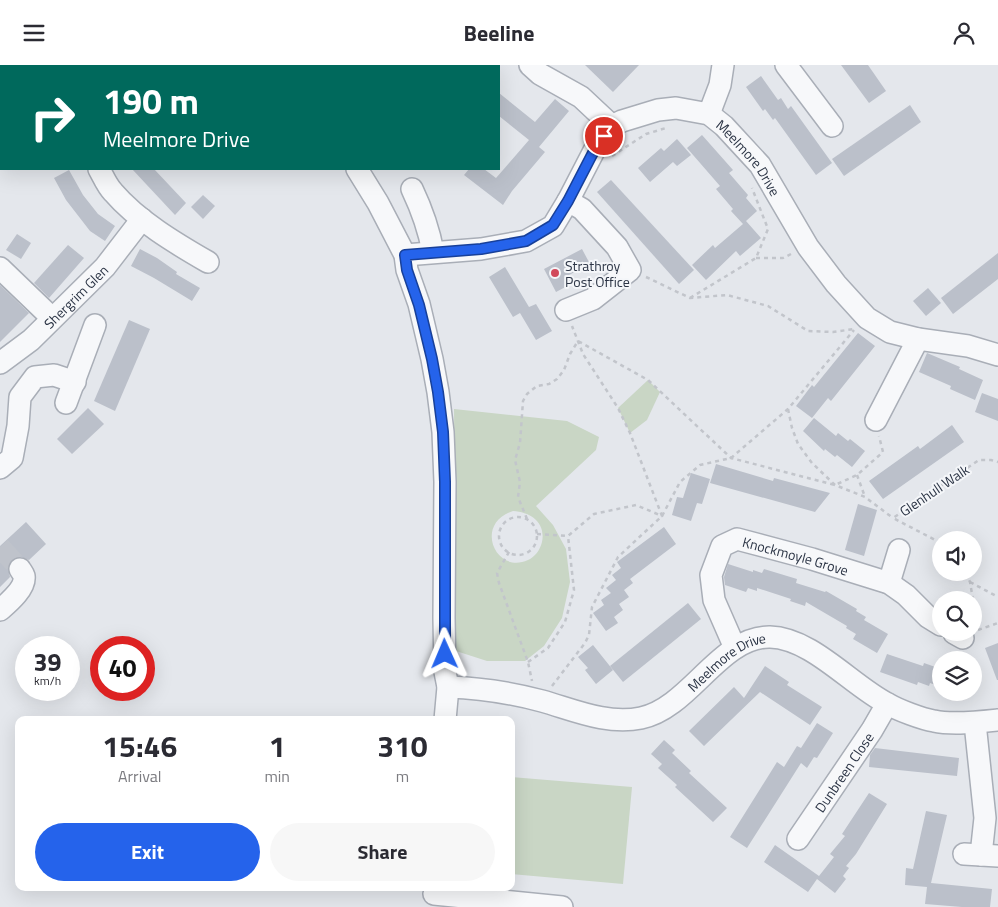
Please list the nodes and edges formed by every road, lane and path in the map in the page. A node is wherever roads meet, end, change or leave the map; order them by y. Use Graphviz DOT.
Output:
graph roads {
  1 [pos="530,65"];
  2 [pos="723,65"];
  3 [pos="786,65"];
  4 [pos="709,114"];
  5 [pos="672,126"];
  6 [pos="832,126"];
  7 [pos="612,127"];
  8 [pos="597,145"];
  9 [pos="99,170"];
  10 [pos="358,170"];
  11 [pos="750,185"];
  12 [pos="412,189"];
  13 [pos="568,201"];
  14 [pos="142,219"];
  15 [pos="808,247"];
  16 [pos="433,253"];
  17 [pos="405,255"];
  18 [pos="756,258"];
  19 [pos="208,262"];
  20 [pos="0,268"];
  21 [pos="630,270"];
  22 [pos="690,298"];
  23 [pos="566,310"];
  24 [pos="52,318"];
  25 [pos="95,325"];
  26 [pos="918,339"];
  27 [pos="578,341"];
  28 [pos="998,355"];
  29 [pos="0,363"];
  30 [pos="75,381"];
  31 [pos="66,403"];
  32 [pos="788,409"];
  33 [pos="876,420"];
  34 [pos="732,458"];
  35 [pos="998,462"];
  36 [pos="0,468"];
  37 [pos="857,475"];
  38 [pos="835,485"];
  39 [pos="865,497"];
  40 [pos="662,516"];
  41 [pos="894,518"];
  42 [pos="527,519"];
  43 [pos="537,534"];
  44 [pos="568,536"];
  45 [pos="932,538"];
  46 [pos="899,550"];
  47 [pos="509,552"];
  48 [pos="20,569"];
  49 [pos="888,583"];
  50 [pos="970,583"];
  51 [pos="971,591"];
  52 [pos="998,597"];
  53 [pos="0,610"];
  54 [pos="932,619"];
  55 [pos="735,648"];
  56 [pos="528,662"];
  57 [pos="448,687"];
  58 [pos="538,700"];
  59 [pos="887,704"];
  60 [pos="445,716"];
  61 [pos="998,720"];
  62 [pos="975,723"];
  63 [pos="798,839"];
  64 [pos="981,855"];
  65 [pos="434,896"];
  66 [pos="562,907"];
  1 -- 7 [label="street"];
  2 -- 4 [label="street"];
  3 -- 6 [label="street"];
  4 -- 7 [label="street, Meelmore Drive"];
  4 -- 15 [label="street, Meelmore Drive"];
  5 -- 8 [label="path"];
  7 -- 8 [label="street, Meelmore Drive"];
  8 -- 13 [label="street, Meelmore Drive"];
  9 -- 14 [label="street"];
  10 -- 17 [label="street"];
  11 -- 18 [label="path"];
  12 -- 16 [label="street"];
  13 -- 16 [label="street, Meelmore Drive"];
  13 -- 21 [label="street"];
  14 -- 19 [label="street"];
  14 -- 24 [label="street, Shergrim Glen"];
  15 -- 18 [label="path"];
  15 -- 26 [label="street, Meelmore Drive"];
  16 -- 17 [label="street, Meelmore Drive"];
  17 -- 57 [label="street"];
  18 -- 22 [label="path"];
  20 -- 24 [label="street"];
  21 -- 22 [label="path"];
  21 -- 23 [label="street"];
  22 -- 32 [label="path"];
  23 -- 27 [label="path"];
  24 -- 29 [label="street, Shergrim Glen"];
  25 -- 30 [label="street"];
  26 -- 28 [label="street, Meelmore Drive"];
  26 -- 33 [label="street"];
  27 -- 34 [label="path"];
  27 -- 40 [label="path"];
  27 -- 42 [label="path"];
  30 -- 31 [label="street"];
  30 -- 36 [label="street"];
  32 -- 34 [label="path"];
  32 -- 38 [label="path"];
  33 -- 37 [label="path"];
  34 -- 38 [label="path"];
  34 -- 40 [label="path"];
  35 -- 41 [label="path, Glenhull Walk"];
  37 -- 38 [label="path"];
  37 -- 39 [label="path"];
  38 -- 39 [label="path"];
  39 -- 41 [label="path"];
  40 -- 44 [label="path"];
  40 -- 58 [label="path"];
  41 -- 45 [label="path, Glenhull Walk"];
  42 -- 43 [label="path"];
  42 -- 47 [label="path"];
  43 -- 44 [label="path"];
  43 -- 47 [label="path"];
  44 -- 56 [label="path"];
  46 -- 49 [label="street"];
  47 -- 56 [label="path"];
  48 -- 53 [label="street"];
  49 -- 54 [label="street, Knockmoyle Grove"];
  49 -- 55 [label="street, Knockmoyle Grove"];
  50 -- 51 [label="path"];
  50 -- 52 [label="path"];
  55 -- 58 [label="street, Meelmore Drive"];
  55 -- 59 [label="street, Meelmore Drive"];
  56 -- 58 [label="path"];
  57 -- 58 [label="street, Meelmore Drive"];
  57 -- 60 [label="street"];
  59 -- 62 [label="street, Meelmore Drive"];
  59 -- 63 [label="street, Dunbreen Close"];
  61 -- 62 [label="street, Meelmore Drive"];
  62 -- 64 [label="street"];
  65 -- 66 [label="street"];
}
